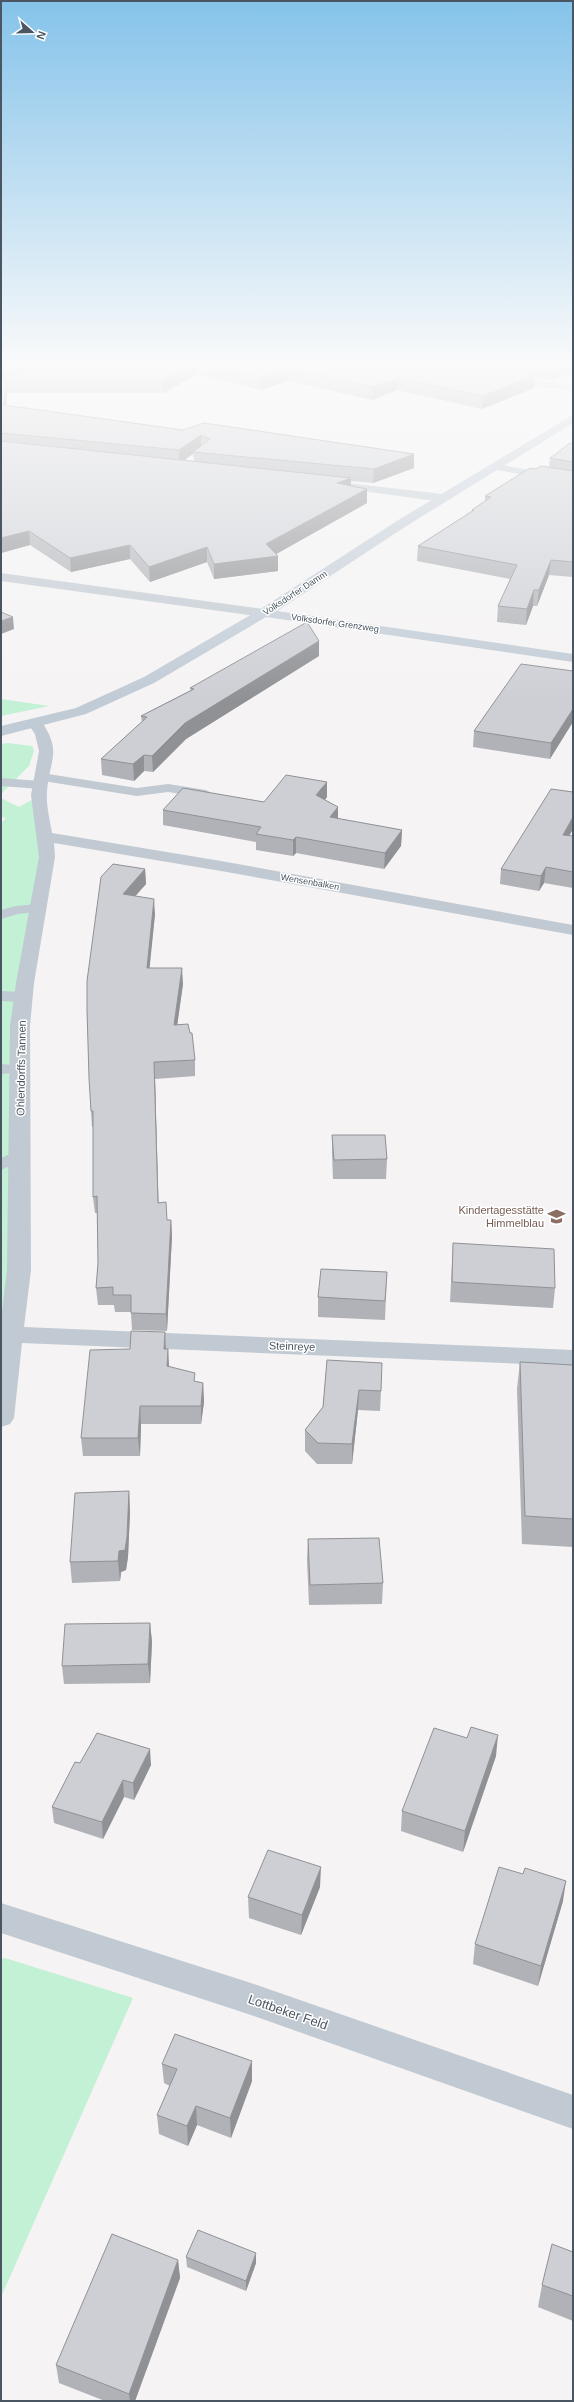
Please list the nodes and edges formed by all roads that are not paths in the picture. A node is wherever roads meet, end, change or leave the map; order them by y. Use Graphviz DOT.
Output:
graph roads {
  1 [pos="479,477"];
  2 [pos="552,477"];
  3 [pos="573,481"];
  4 [pos="308,482"];
  5 [pos="443,498"];
  6 [pos="1,577"];
  7 [pos="264,613"];
  8 [pos="573,658"];
  9 [pos="36,724"];
  10 [pos="1,731"];
  11 [pos="41,781"];
  12 [pos="1,782"];
  13 [pos="220,796"];
  14 [pos="46,837"];
  15 [pos="38,908"];
  16 [pos="1,909"];
  17 [pos="16,910"];
  18 [pos="1,915"];
  19 [pos="573,930"];
  20 [pos="1,996"];
  21 [pos="24,997"];
  22 [pos="11,1069"];
  23 [pos="10,1153"];
  24 [pos="1,1165"];
  25 [pos="8,1301"];
  26 [pos="11,1335"];
  27 [pos="573,1358"];
  28 [pos="1,1418"];
  29 [pos="1,1918"];
  30 [pos="573,2112"];
  1 -- 5 [label="main road, Volksdorfer Damm"];
  2 -- 3 [label="street"];
  4 -- 5 [label="street"];
  5 -- 7 [label="main road, Volksdorfer Damm"];
  6 -- 7 [label="street, Volksdorfer Grenzweg"];
  7 -- 8 [label="main road, Volksdorfer Grenzweg"];
  7 -- 9 [label="main road, Volksdorfer Damm"];
  9 -- 10 [label="main road, Volksdorfer Damm"];
  9 -- 11 [label="street, Ohlendorffs Tannen"];
  11 -- 12 [label="lane"];
  11 -- 13 [label="lane"];
  11 -- 14 [label="street, Ohlendorffs Tannen"];
  14 -- 15 [label="street, Ohlendorffs Tannen"];
  14 -- 19 [label="street, Wensenbalken"];
  15 -- 17 [label="lane"];
  15 -- 21 [label="street, Ohlendorffs Tannen"];
  16 -- 17 [label="lane"];
  17 -- 18 [label="lane"];
  20 -- 21 [label="lane"];
  21 -- 22 [label="street, Ohlendorffs Tannen"];
  22 -- 23 [label="street, Ohlendorffs Tannen"];
  23 -- 24 [label="lane"];
  23 -- 25 [label="street, Ohlendorffs Tannen"];
  25 -- 26 [label="street, Ohlendorffs Tannen"];
  26 -- 27 [label="street, Steinreye"];
  26 -- 28 [label="street, Ohlendorffs Tannen"];
  29 -- 30 [label="street, Lottbeker Feld"];
}
